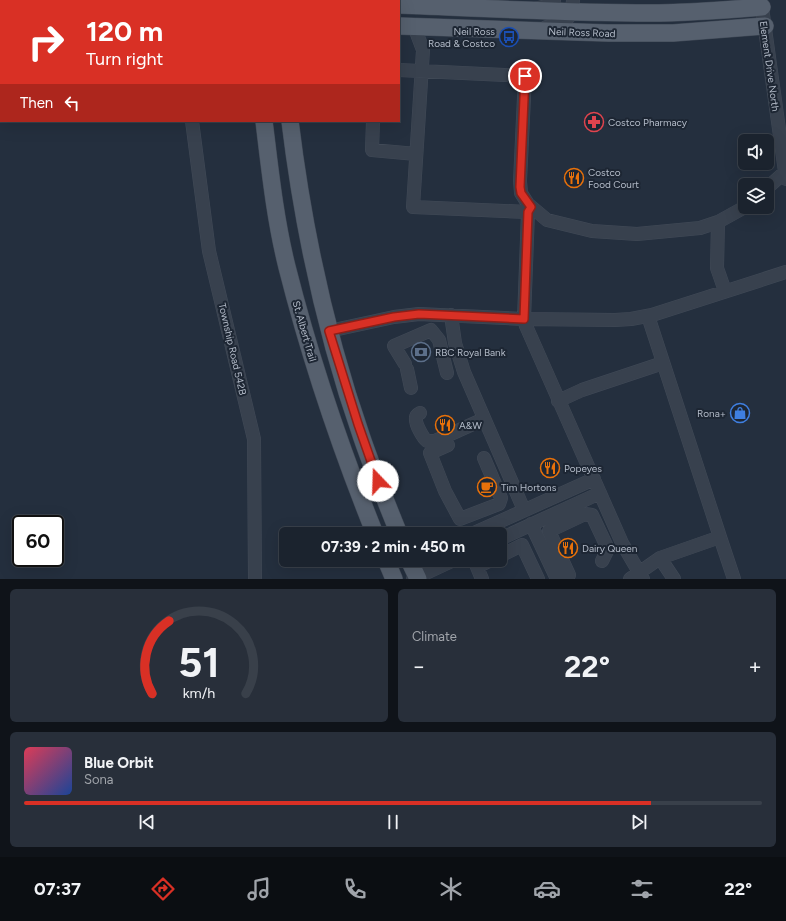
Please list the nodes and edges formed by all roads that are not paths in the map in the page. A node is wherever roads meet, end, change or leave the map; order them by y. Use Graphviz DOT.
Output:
graph roads {
  1 [pos="554,0"];
  2 [pos="436,3"];
  3 [pos="762,4"];
  4 [pos="400,6"];
  5 [pos="573,6"];
  6 [pos="525,10"];
  7 [pos="406,26"];
  8 [pos="765,26"];
  9 [pos="443,27"];
  10 [pos="510,29"];
  11 [pos="423,50"];
  12 [pos="400,70"];
  13 [pos="421,71"];
  14 [pos="781,103"];
  15 [pos="192,122"];
  16 [pos="264,122"];
  17 [pos="290,122"];
  18 [pos="300,122"];
  19 [pos="373,122"];
  20 [pos="416,154"];
  21 [pos="294,159"];
  22 [pos="785,175"];
  23 [pos="774,183"];
  24 [pos="529,210"];
  25 [pos="738,211"];
  26 [pos="718,222"];
  27 [pos="786,272"];
  28 [pos="725,291"];
  29 [pos="451,315"];
  30 [pos="648,316"];
  31 [pos="524,319"];
  32 [pos="329,331"];
  33 [pos="663,363"];
  34 [pos="447,373"];
  35 [pos="411,388"];
  36 [pos="558,401"];
  37 [pos="420,413"];
  38 [pos="484,419"];
  39 [pos="448,445"];
  40 [pos="484,458"];
  41 [pos="594,479"];
  42 [pos="600,493"];
  43 [pos="524,510"];
  44 [pos="531,524"];
  45 [pos="372,527"];
  46 [pos="396,527"];
  47 [pos="487,527"];
  48 [pos="507,535"];
  49 [pos="720,537"];
  50 [pos="507,552"];
  51 [pos="660,558"];
  52 [pos="602,561"];
  53 [pos="426,567"];
  54 [pos="477,567"];
  55 [pos="390,570"];
  56 [pos="414,570"];
  57 [pos="563,577"];
  58 [pos="637,577"];
  59 [pos="255,579"];
  60 [pos="482,579"];
  61 [pos="538,579"];
  62 [pos="674,579"];
  63 [pos="734,579"];
  1 -- 6 [label="street"];
  2 -- 4 [label="main road, Neil Ross Road"];
  2 -- 6 [label="main road, Neil Ross Road"];
  3 -- 5 [label="main road, Neil Ross Road"];
  3 -- 8 [label="street, Element Drive North"];
  5 -- 6 [label="main road, Neil Ross Road"];
  5 -- 10 [label="street"];
  7 -- 9 [label="main road, Neil Ross Road"];
  7 -- 11 [label="street"];
  8 -- 10 [label="main road, Neil Ross Road"];
  8 -- 14 [label="street, Element Drive North"];
  9 -- 10 [label="main road, Neil Ross Road"];
  9 -- 11 [label="street"];
  11 -- 13 [label="street"];
  12 -- 13 [label="street"];
  13 -- 20 [label="street"];
  13 -- 24 [label="street"];
  14 -- 22 [label="street, Element Drive North"];
  15 -- 59 [label="street, Township Road 542B"];
  16 -- 45 [label="main road, St. Albert Trail"];
  17 -- 21 [label="main road"];
  18 -- 21 [label="main road"];
  19 -- 20 [label="street"];
  20 -- 24 [label="street"];
  21 -- 32 [label="main road"];
  22 -- 23 [label="street"];
  24 -- 26 [label="street"];
  24 -- 31 [label="street"];
  25 -- 26 [label="street"];
  26 -- 28 [label="street"];
  27 -- 28 [label="street"];
  28 -- 30 [label="street"];
  29 -- 31 [label="street"];
  29 -- 32 [label="street"];
  29 -- 38 [label="street"];
  30 -- 31 [label="street"];
  30 -- 33 [label="street"];
  31 -- 36 [label="street"];
  32 -- 46 [label="main road"];
  33 -- 36 [label="street"];
  33 -- 49 [label="street"];
  34 -- 35 [label="street"];
  36 -- 41 [label="street"];
  37 -- 38 [label="street"];
  38 -- 43 [label="street"];
  39 -- 40 [label="street"];
  41 -- 42 [label="street"];
  41 -- 43 [label="street"];
  42 -- 44 [label="street"];
  42 -- 58 [label="street"];
  43 -- 47 [label="street"];
  44 -- 48 [label="street"];
  44 -- 57 [label="street"];
  49 -- 51 [label="street"];
  49 -- 63 [label="street"];
  50 -- 61 [label="street"];
  51 -- 58 [label="street"];
  51 -- 62 [label="street"];
  52 -- 57 [label="street"];
  53 -- 56 [label="street"];
  54 -- 60 [label="street"];
  55 -- 56 [label="street"];
}
